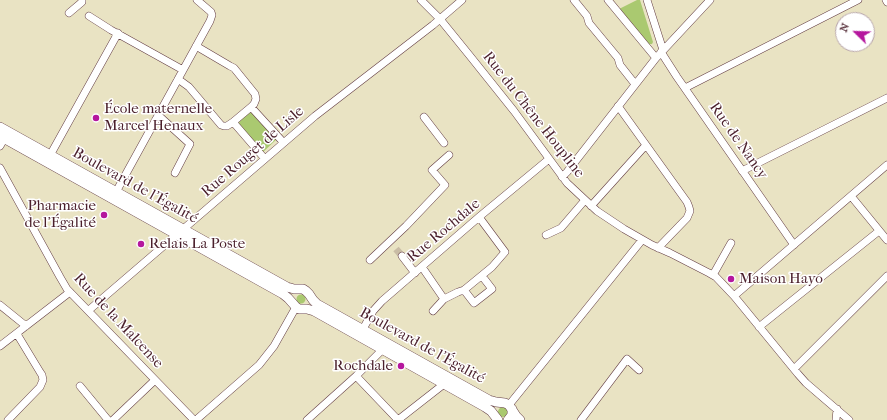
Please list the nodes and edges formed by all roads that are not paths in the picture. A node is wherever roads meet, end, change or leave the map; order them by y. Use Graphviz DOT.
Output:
graph roads {
  1 [pos="82,0"];
  2 [pos="197,0"];
  3 [pos="421,0"];
  4 [pos="462,0"];
  5 [pos="574,0"];
  6 [pos="608,0"];
  7 [pos="647,0"];
  8 [pos="710,0"];
  9 [pos="858,0"];
  10 [pos="69,13"];
  11 [pos="89,16"];
  12 [pos="440,19"];
  13 [pos="118,33"];
  14 [pos="196,46"];
  15 [pos="662,51"];
  16 [pos="656,58"];
  17 [pos="183,70"];
  18 [pos="178,79"];
  19 [pos="635,84"];
  20 [pos="685,88"];
  21 [pos="887,98"];
  22 [pos="618,106"];
  23 [pos="251,107"];
  24 [pos="158,115"];
  25 [pos="424,117"];
  26 [pos="233,122"];
  27 [pos="2,133"];
  28 [pos="283,142"];
  29 [pos="444,143"];
  30 [pos="646,145"];
  31 [pos="449,156"];
  32 [pos="265,158"];
  33 [pos="48,159"];
  34 [pos="549,160"];
  35 [pos="887,165"];
  36 [pos="0,168"];
  37 [pos="742,170"];
  38 [pos="175,173"];
  39 [pos="562,177"];
  40 [pos="116,192"];
  41 [pos="851,196"];
  42 [pos="585,200"];
  43 [pos="591,206"];
  44 [pos="479,218"];
  45 [pos="879,231"];
  46 [pos="180,232"];
  47 [pos="546,234"];
  48 [pos="642,240"];
  49 [pos="887,240"];
  50 [pos="390,242"];
  51 [pos="731,243"];
  52 [pos="794,245"];
  53 [pos="658,248"];
  54 [pos="396,249"];
  55 [pos="402,256"];
  56 [pos="370,260"];
  57 [pos="422,267"];
  58 [pos="415,272"];
  59 [pos="713,275"];
  60 [pos="482,276"];
  61 [pos="887,276"];
  62 [pos="300,289"];
  63 [pos="464,290"];
  64 [pos="70,292"];
  65 [pos="734,296"];
  66 [pos="310,297"];
  67 [pos="444,299"];
  68 [pos="0,305"];
  69 [pos="297,306"];
  70 [pos="89,310"];
  71 [pos="433,311"];
  72 [pos="26,326"];
  73 [pos="759,327"];
  74 [pos="363,329"];
  75 [pos="17,334"];
  76 [pos="0,346"];
  77 [pos="382,350"];
  78 [pos="794,369"];
  79 [pos="639,370"];
  80 [pos="356,376"];
  81 [pos="156,380"];
  82 [pos="444,384"];
  83 [pos="80,386"];
  84 [pos="508,406"];
  85 [pos="836,409"];
  86 [pos="496,418"];
  87 [pos="8,420"];
  88 [pos="108,420"];
  89 [pos="113,420"];
  90 [pos="195,420"];
  91 [pos="307,420"];
  92 [pos="398,420"];
  93 [pos="508,420"];
  94 [pos="520,420"];
  95 [pos="581,420"];
  96 [pos="836,420"];
  97 [pos="849,420"];
  1 -- 10 [label="street"];
  2 -- 14 [label="street"];
  3 -- 12 [label="street, Rue du Chêne Houpline"];
  4 -- 12 [label="street, Rue Rouget de Lisle"];
  5 -- 19 [label="street"];
  6 -- 16 [label="street"];
  7 -- 15 [label="street, Rue de Nancy"];
  8 -- 15 [label="street"];
  9 -- 20 [label="street"];
  11 -- 13 [label="street"];
  12 -- 28 [label="street, Rue Rouget de Lisle"];
  12 -- 34 [label="street, Rue du Chêne Houpline"];
  13 -- 17 [label="street"];
  13 -- 33 [label="street"];
  14 -- 17 [label="street"];
  14 -- 23 [label="street"];
  15 -- 16 [label="street"];
  15 -- 20 [label="street, Rue de Nancy"];
  16 -- 19 [label="street"];
  17 -- 18 [label="street"];
  18 -- 24 [label="street"];
  18 -- 26 [label="street"];
  19 -- 22 [label="street"];
  20 -- 37 [label="street, Rue de Nancy"];
  21 -- 37 [label="street"];
  22 -- 30 [label="street"];
  22 -- 39 [label="street"];
  23 -- 26 [label="street"];
  23 -- 28 [label="street"];
  24 -- 38 [label="street"];
  24 -- 40 [label="street"];
  25 -- 29 [label="street"];
  26 -- 32 [label="street"];
  27 -- 33 [label="main road, Boulevard de l'Égalité"];
  28 -- 32 [label="street, Rue Rouget de Lisle"];
  30 -- 43 [label="street"];
  30 -- 53 [label="street"];
  31 -- 50 [label="street"];
  32 -- 46 [label="street, Rue Rouget de Lisle"];
  33 -- 40 [label="main road, Boulevard de l'Égalité"];
  33 -- 46 [label="main road, Boulevard de l'Égalité"];
  34 -- 39 [label="street, Rue du Chêne Houpline"];
  34 -- 44 [label="street, Rue Rochdale"];
  35 -- 41 [label="street"];
  36 -- 64 [label="street, Rue de la Malcense"];
  37 -- 52 [label="street, Rue de Nancy"];
  39 -- 42 [label="street, Rue du Chêne Houpline"];
  40 -- 46 [label="main road, Boulevard de l'Égalité"];
  41 -- 45 [label="street"];
  41 -- 52 [label="street"];
  42 -- 43 [label="street, Rue du Chêne Houpline"];
  42 -- 47 [label="street"];
  43 -- 48 [label="street, Rue du Chêne Houpline"];
  44 -- 57 [label="street, Rue Rochdale"];
  44 -- 60 [label="street"];
  45 -- 49 [label="street"];
  45 -- 73 [label="street"];
  46 -- 62 [label="main road, Boulevard de l'Égalité"];
  46 -- 69 [label="main road, Boulevard de l'Égalité"];
  46 -- 70 [label="street, Rue Rouget de Lisle"];
  48 -- 53 [label="street, Rue du Chêne Houpline"];
  48 -- 84 [label="street"];
  50 -- 54 [label="street"];
  50 -- 56 [label="street"];
  51 -- 59 [label="street"];
  52 -- 65 [label="street"];
  53 -- 59 [label="street, Rue du Chêne Houpline"];
  55 -- 58 [label="street"];
  57 -- 58 [label="street, Rue Rochdale"];
  57 -- 67 [label="street"];
  58 -- 74 [label="street, Rue Rochdale"];
  59 -- 65 [label="street, Rue du Chêne Houpline"];
  60 -- 63 [label="street"];
  60 -- 63 [label="street"];
  61 -- 78 [label="street"];
  62 -- 66 [label="main road"];
  62 -- 69 [label="main road"];
  63 -- 67 [label="street"];
  64 -- 70 [label="street, Rue de la Malcense"];
  64 -- 72 [label="street"];
  65 -- 73 [label="street, Rue du Chêne Houpline"];
  66 -- 69 [label="main road"];
  66 -- 74 [label="main road, Boulevard de l'Égalité"];
  67 -- 71 [label="street"];
  68 -- 72 [label="street"];
  69 -- 77 [label="main road, Boulevard de l'Égalité"];
  69 -- 90 [label="street"];
  70 -- 81 [label="street, Rue de la Malcense"];
  72 -- 75 [label="street"];
  73 -- 78 [label="street, Rue du Chêne Houpline"];
  74 -- 84 [label="main road, Boulevard de l'Égalité"];
  75 -- 76 [label="street"];
  75 -- 87 [label="street"];
  77 -- 80 [label="street"];
  77 -- 82 [label="main road, Boulevard de l'Égalité"];
  78 -- 85 [label="street, Rue du Chêne Houpline"];
  79 -- 95 [label="street"];
  80 -- 91 [label="street"];
  80 -- 92 [label="street"];
  81 -- 89 [label="street"];
  81 -- 90 [label="street, Rue de la Malcense"];
  82 -- 86 [label="main road, Boulevard de l'Égalité"];
  82 -- 92 [label="street"];
  83 -- 88 [label="street"];
  84 -- 86 [label="main road"];
  84 -- 93 [label="main road"];
  84 -- 94 [label="main road"];
  85 -- 96 [label="street"];
  85 -- 97 [label="street, Rue du Chêne Houpline"];
}
